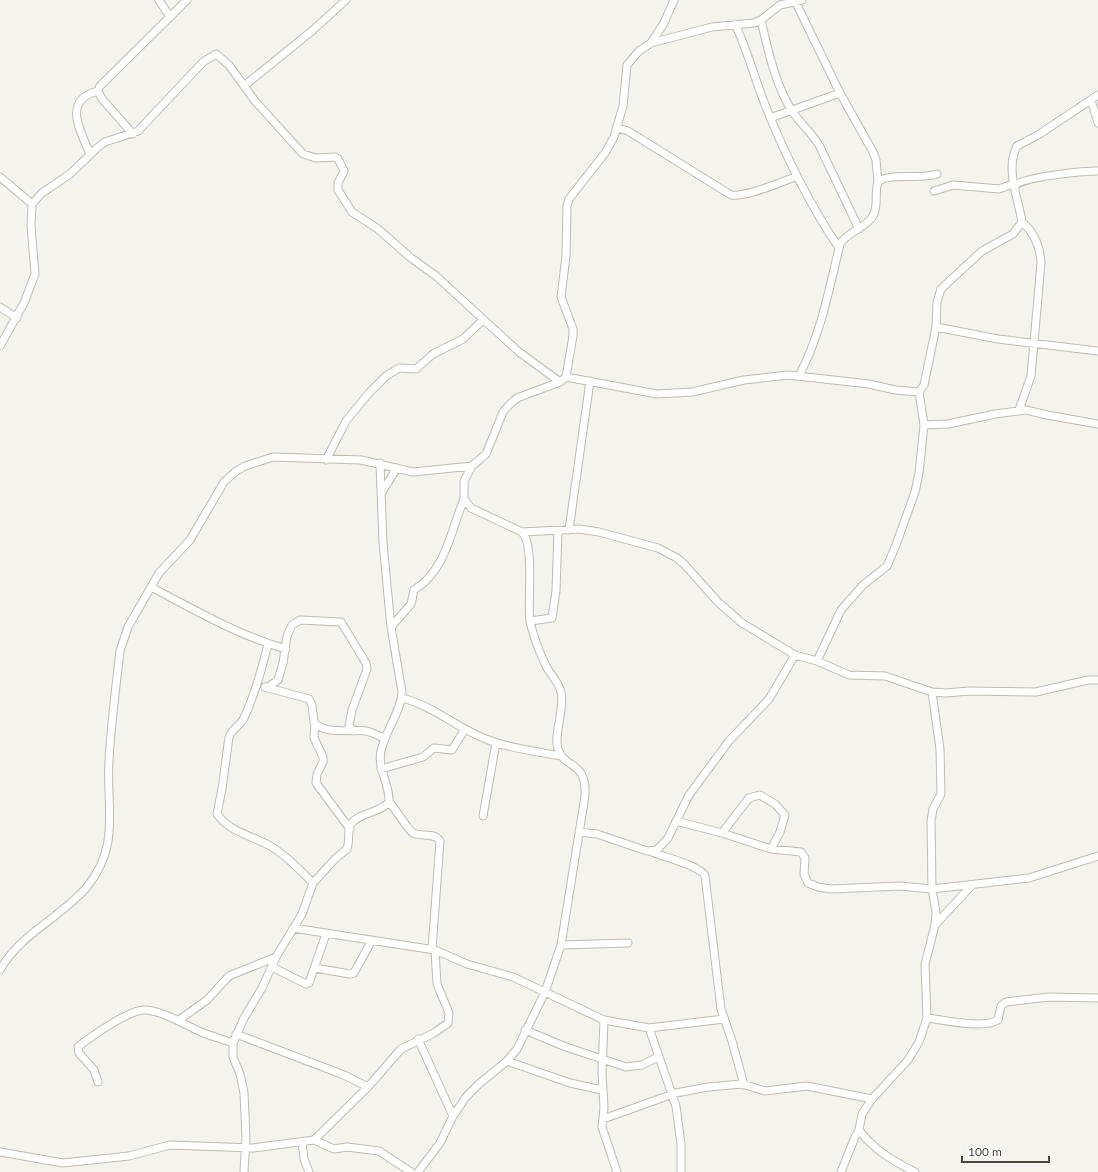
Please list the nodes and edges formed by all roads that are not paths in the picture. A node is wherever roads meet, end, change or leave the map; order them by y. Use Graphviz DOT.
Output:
graph roads {
  1 [pos="160,0"];
  2 [pos="187,0"];
  3 [pos="346,0"];
  4 [pos="674,0"];
  5 [pos="798,1"];
  6 [pos="170,17"];
  7 [pos="761,20"];
  8 [pos="735,24"];
  9 [pos="651,43"];
  10 [pos="244,86"];
  11 [pos="98,91"];
  12 [pos="840,93"];
  13 [pos="1098,95"];
  14 [pos="1091,100"];
  15 [pos="792,112"];
  16 [pos="770,118"];
  17 [pos="1098,123"];
  18 [pos="618,128"];
  19 [pos="133,134"];
  20 [pos="90,154"];
  21 [pos="1098,171"];
  22 [pos="938,174"];
  23 [pos="0,177"];
  24 [pos="796,177"];
  25 [pos="878,182"];
  26 [pos="1015,186"];
  27 [pos="934,190"];
  28 [pos="32,204"];
  29 [pos="1022,222"];
  30 [pos="859,229"];
  31 [pos="839,248"];
  32 [pos="0,307"];
  33 [pos="17,318"];
  34 [pos="483,320"];
  35 [pos="936,327"];
  36 [pos="1034,343"];
  37 [pos="0,346"];
  38 [pos="1098,351"];
  39 [pos="799,376"];
  40 [pos="566,377"];
  41 [pos="590,381"];
  42 [pos="560,382"];
  43 [pos="919,392"];
  44 [pos="1019,410"];
  45 [pos="1098,424"];
  46 [pos="924,425"];
  47 [pos="326,460"];
  48 [pos="380,463"];
  49 [pos="472,466"];
  50 [pos="397,468"];
  51 [pos="382,492"];
  52 [pos="464,499"];
  53 [pos="569,530"];
  54 [pos="558,531"];
  55 [pos="522,532"];
  56 [pos="151,587"];
  57 [pos="530,621"];
  58 [pos="391,627"];
  59 [pos="268,644"];
  60 [pos="286,649"];
  61 [pos="795,655"];
  62 [pos="817,661"];
  63 [pos="1098,680"];
  64 [pos="257,685"];
  65 [pos="268,688"];
  66 [pos="932,692"];
  67 [pos="402,698"];
  68 [pos="315,723"];
  69 [pos="465,729"];
  70 [pos="354,731"];
  71 [pos="384,738"];
  72 [pos="496,743"];
  73 [pos="561,756"];
  74 [pos="381,769"];
  75 [pos="390,802"];
  76 [pos="483,816"];
  77 [pos="676,821"];
  78 [pos="350,829"];
  79 [pos="579,832"];
  80 [pos="722,833"];
  81 [pos="771,849"];
  82 [pos="652,852"];
  83 [pos="1098,856"];
  84 [pos="313,883"];
  85 [pos="973,885"];
  86 [pos="932,889"];
  87 [pos="936,925"];
  88 [pos="293,928"];
  89 [pos="326,934"];
  90 [pos="372,940"];
  91 [pos="628,943"];
  92 [pos="561,945"];
  93 [pos="434,949"];
  94 [pos="276,957"];
  95 [pos="272,967"];
  96 [pos="315,968"];
  97 [pos="0,970"];
  98 [pos="545,992"];
  99 [pos="1098,998"];
  100 [pos="927,1018"];
  101 [pos="724,1019"];
  102 [pos="179,1020"];
  103 [pos="604,1020"];
  104 [pos="649,1028"];
  105 [pos="525,1030"];
  106 [pos="236,1034"];
  107 [pos="418,1039"];
  108 [pos="233,1043"];
  109 [pos="658,1057"];
  110 [pos="603,1058"];
  111 [pos="507,1061"];
  112 [pos="98,1082"];
  113 [pos="744,1085"];
  114 [pos="368,1087"];
  115 [pos="602,1090"];
  116 [pos="672,1094"];
  117 [pos="872,1098"];
  118 [pos="452,1116"];
  119 [pos="604,1119"];
  120 [pos="859,1130"];
  121 [pos="314,1140"];
  122 [pos="302,1142"];
  123 [pos="245,1148"];
  124 [pos="0,1152"];
  125 [pos="244,1172"];
  126 [pos="309,1172"];
  127 [pos="412,1172"];
  128 [pos="418,1172"];
  129 [pos="617,1172"];
  130 [pos="681,1172"];
  131 [pos="841,1172"];
  132 [pos="915,1172"];
  1 -- 6 [label="street"];
  2 -- 6 [label="street"];
  3 -- 10 [label="street"];
  4 -- 9 [label="street"];
  5 -- 7 [label="street"];
  5 -- 12 [label="street"];
  6 -- 11 [label="street"];
  7 -- 8 [label="street"];
  7 -- 15 [label="street"];
  8 -- 9 [label="street"];
  8 -- 16 [label="street"];
  9 -- 18 [label="street"];
  10 -- 19 [label="street"];
  10 -- 34 [label="street"];
  11 -- 19 [label="street"];
  11 -- 20 [label="street"];
  12 -- 15 [label="street"];
  12 -- 25 [label="street"];
  13 -- 14 [label="street"];
  14 -- 17 [label="street"];
  14 -- 26 [label="street"];
  15 -- 16 [label="street"];
  15 -- 30 [label="street"];
  16 -- 24 [label="street"];
  18 -- 24 [label="street"];
  18 -- 40 [label="street"];
  19 -- 20 [label="street"];
  20 -- 28 [label="street"];
  21 -- 26 [label="street"];
  22 -- 25 [label="street"];
  23 -- 28 [label="street"];
  24 -- 31 [label="street"];
  25 -- 30 [label="street"];
  26 -- 27 [label="street"];
  26 -- 29 [label="street"];
  28 -- 33 [label="street"];
  29 -- 35 [label="street"];
  29 -- 36 [label="street"];
  30 -- 31 [label="street"];
  31 -- 39 [label="street"];
  32 -- 33 [label="street"];
  33 -- 37 [label="street"];
  34 -- 42 [label="street"];
  34 -- 47 [label="street"];
  35 -- 36 [label="street"];
  35 -- 43 [label="street"];
  36 -- 38 [label="street"];
  36 -- 44 [label="street"];
  39 -- 41 [label="street"];
  39 -- 43 [label="street"];
  40 -- 41 [label="street"];
  40 -- 42 [label="street"];
  41 -- 53 [label="street"];
  42 -- 49 [label="street"];
  43 -- 46 [label="street"];
  44 -- 45 [label="street"];
  44 -- 46 [label="street"];
  46 -- 62 [label="street"];
  47 -- 48 [label="street"];
  47 -- 56 [label="street"];
  48 -- 50 [label="street"];
  48 -- 51 [label="street"];
  49 -- 50 [label="street"];
  49 -- 52 [label="street"];
  50 -- 51 [label="street"];
  51 -- 58 [label="street"];
  52 -- 55 [label="street"];
  52 -- 58 [label="street"];
  53 -- 54 [label="street"];
  53 -- 61 [label="street"];
  54 -- 55 [label="street"];
  54 -- 57 [label="street"];
  55 -- 57 [label="street"];
  56 -- 59 [label="street"];
  56 -- 97 [label="street"];
  57 -- 73 [label="street"];
  58 -- 67 [label="street"];
  59 -- 60 [label="street"];
  59 -- 64 [label="street"];
  60 -- 65 [label="street"];
  60 -- 70 [label="street"];
  61 -- 62 [label="street"];
  61 -- 77 [label="street"];
  62 -- 66 [label="street"];
  63 -- 66 [label="street"];
  64 -- 65 [label="street"];
  64 -- 84 [label="street"];
  65 -- 68 [label="street"];
  66 -- 86 [label="street"];
  67 -- 69 [label="street"];
  67 -- 71 [label="street"];
  68 -- 70 [label="street"];
  68 -- 78 [label="street"];
  69 -- 72 [label="street"];
  69 -- 74 [label="street"];
  70 -- 71 [label="street"];
  71 -- 74 [label="street"];
  72 -- 73 [label="street"];
  72 -- 76 [label="street"];
  73 -- 79 [label="street"];
  74 -- 75 [label="street"];
  75 -- 78 [label="street"];
  75 -- 93 [label="street"];
  77 -- 80 [label="street"];
  77 -- 82 [label="street"];
  78 -- 84 [label="street"];
  79 -- 82 [label="street"];
  79 -- 92 [label="street"];
  80 -- 81 [label="street"];
  80 -- 81 [label="street"];
  81 -- 86 [label="street"];
  82 -- 101 [label="street"];
  83 -- 85 [label="street"];
  84 -- 88 [label="street"];
  85 -- 86 [label="street"];
  85 -- 87 [label="street"];
  86 -- 87 [label="street"];
  87 -- 100 [label="street"];
  88 -- 89 [label="street"];
  88 -- 94 [label="street"];
  89 -- 90 [label="street"];
  89 -- 96 [label="street"];
  90 -- 93 [label="street"];
  90 -- 96 [label="street"];
  91 -- 92 [label="street"];
  92 -- 98 [label="street"];
  93 -- 98 [label="street"];
  93 -- 107 [label="street"];
  94 -- 95 [label="street"];
  94 -- 102 [label="street"];
  95 -- 96 [label="street"];
  95 -- 106 [label="street"];
  98 -- 103 [label="street"];
  98 -- 105 [label="street"];
  99 -- 100 [label="street"];
  100 -- 117 [label="street"];
  101 -- 104 [label="street"];
  101 -- 113 [label="street"];
  102 -- 108 [label="street"];
  102 -- 112 [label="street"];
  103 -- 104 [label="street"];
  103 -- 110 [label="street"];
  104 -- 109 [label="street"];
  105 -- 110 [label="street"];
  105 -- 111 [label="street"];
  106 -- 108 [label="street"];
  106 -- 114 [label="street"];
  107 -- 114 [label="street"];
  107 -- 118 [label="street"];
  108 -- 123 [label="street"];
  109 -- 110 [label="street"];
  109 -- 116 [label="street"];
  110 -- 115 [label="street"];
  111 -- 115 [label="street"];
  111 -- 118 [label="street"];
  113 -- 116 [label="street"];
  113 -- 117 [label="street"];
  114 -- 121 [label="street"];
  115 -- 119 [label="street"];
  116 -- 119 [label="street"];
  116 -- 130 [label="street"];
  117 -- 120 [label="street"];
  118 -- 128 [label="street"];
  119 -- 129 [label="street"];
  120 -- 131 [label="street"];
  120 -- 132 [label="street"];
  121 -- 122 [label="street"];
  121 -- 127 [label="street"];
  122 -- 123 [label="street"];
  122 -- 126 [label="street"];
  123 -- 124 [label="street"];
  123 -- 125 [label="street"];
}
